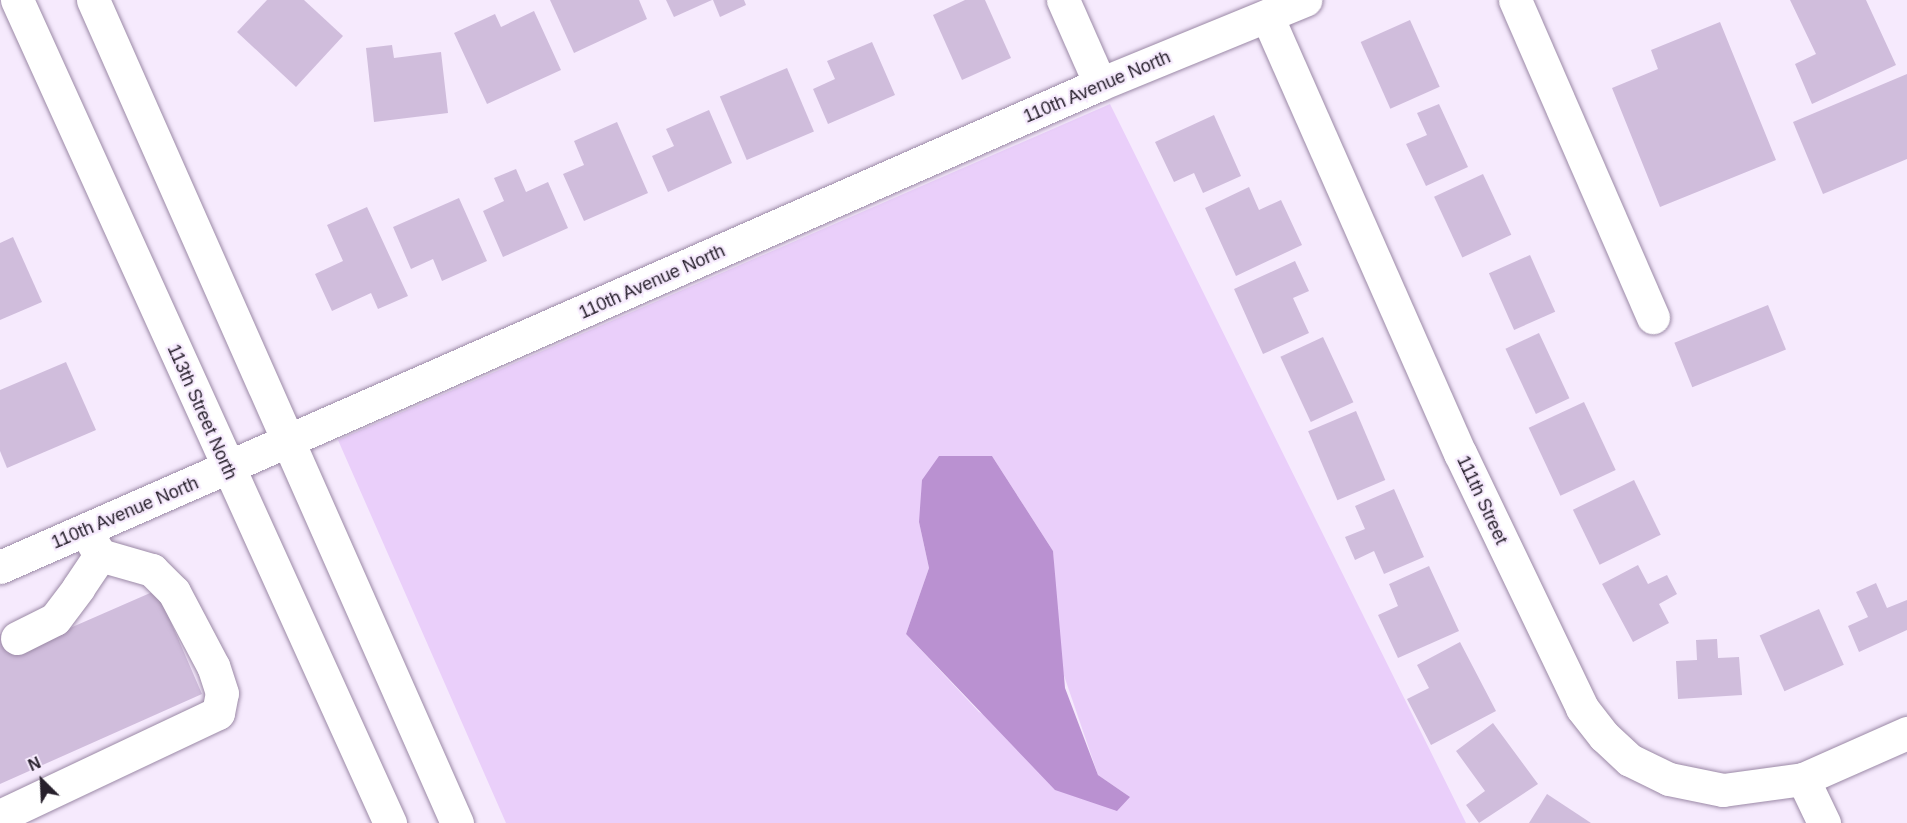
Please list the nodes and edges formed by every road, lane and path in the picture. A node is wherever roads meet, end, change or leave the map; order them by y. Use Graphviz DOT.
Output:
graph roads {
  1 [pos="17,0"];
  2 [pos="93,0"];
  3 [pos="1064,0"];
  4 [pos="1305,0"];
  5 [pos="1515,0"];
  6 [pos="1267,16"];
  7 [pos="1100,84"];
  8 [pos="1653,317"];
  9 [pos="291,442"];
  10 [pos="227,469"];
  11 [pos="93,543"];
  12 [pos="0,567"];
  13 [pos="17,638"];
  14 [pos="1907,733"];
  15 [pos="1803,779"];
  16 [pos="0,816"];
  17 [pos="390,823"];
  18 [pos="457,823"];
  19 [pos="1824,823"];
  1 -- 10 [label="street, 113th Street North"];
  2 -- 9 [label="street"];
  3 -- 7 [label="street"];
  4 -- 6 [label="street, 110th Avenue North"];
  5 -- 8 [label="street"];
  6 -- 7 [label="street, 110th Avenue North"];
  6 -- 15 [label="street, 111th Street"];
  7 -- 9 [label="street, 110th Avenue North"];
  9 -- 10 [label="street, 110th Avenue North"];
  9 -- 18 [label="street"];
  10 -- 11 [label="street, 110th Avenue North"];
  10 -- 17 [label="street, 113th Street North"];
  11 -- 12 [label="street, 110th Avenue North"];
  11 -- 13 [label="street"];
  11 -- 16 [label="street"];
  14 -- 15 [label="street, 111th Street"];
  15 -- 19 [label="street"];
}
